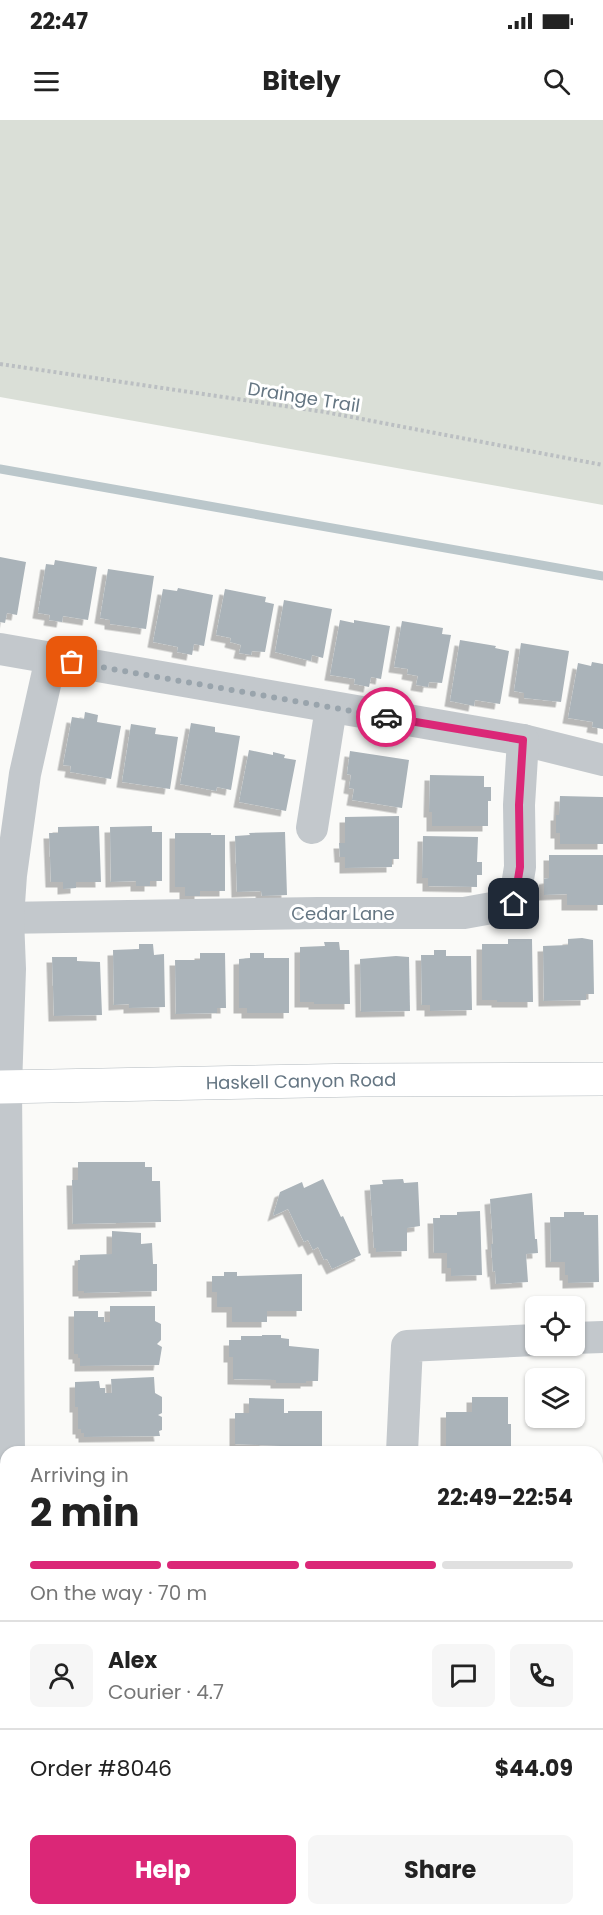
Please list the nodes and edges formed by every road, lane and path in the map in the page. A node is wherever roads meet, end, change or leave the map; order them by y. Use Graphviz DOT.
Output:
graph roads {
  1 [pos="0,364"];
  2 [pos="603,465"];
  3 [pos="0,649"];
  4 [pos="51,658"];
  5 [pos="331,708"];
  6 [pos="523,740"];
  7 [pos="603,760"];
  8 [pos="312,828"];
  9 [pos="4,918"];
  10 [pos="603,1079"];
  11 [pos="3,1087"];
  12 [pos="603,1337"];
  13 [pos="585,1338"];
  14 [pos="525,1341"];
  15 [pos="5,1364"];
  16 [pos="9,1446"];
  17 [pos="402,1446"];
  1 -- 2 [label="path, Drainge Trail"];
  3 -- 4 [label="street"];
  4 -- 5 [label="street"];
  4 -- 9 [label="street"];
  5 -- 6 [label="street"];
  5 -- 8 [label="street"];
  6 -- 7 [label="street"];
  6 -- 9 [label="street, Cedar Lane"];
  9 -- 11 [label="street"];
  10 -- 11 [label="main road, Haskell Canyon Road"];
  11 -- 15 [label="street"];
  12 -- 13 [label="street"];
  14 -- 17 [label="street"];
  15 -- 16 [label="street"];
}
